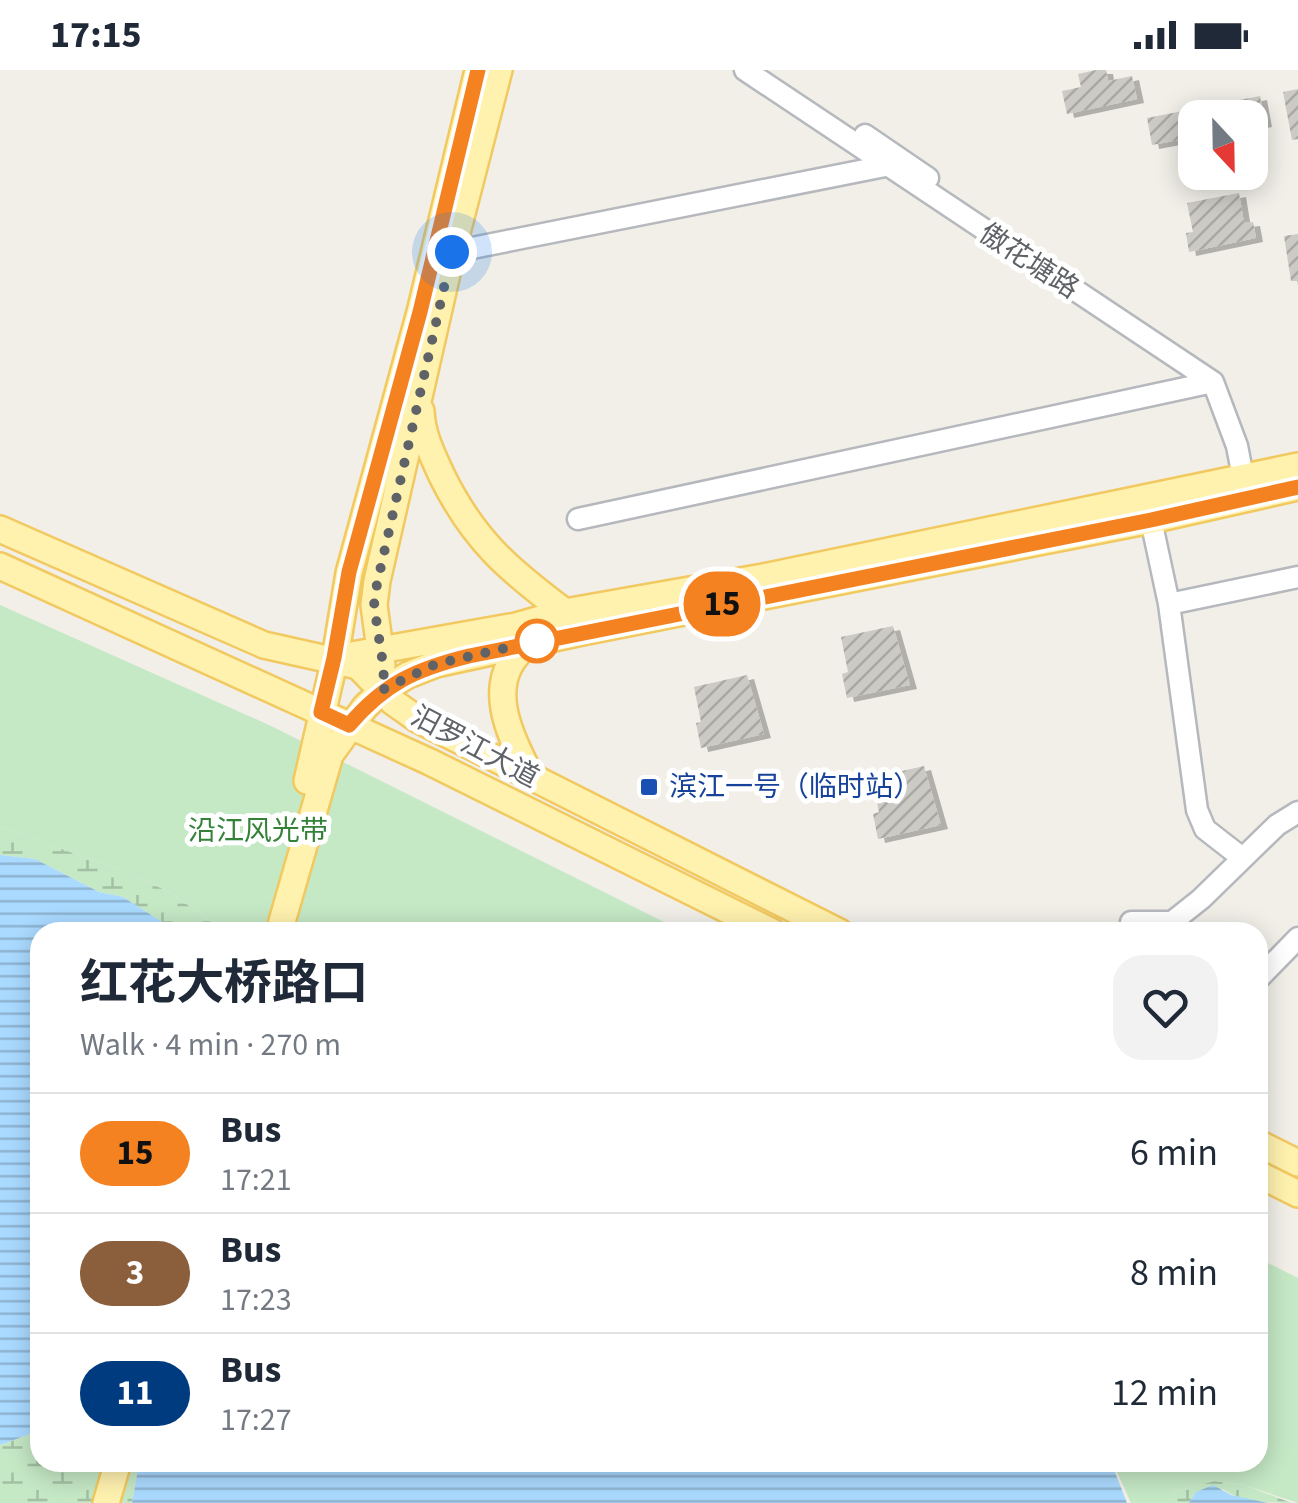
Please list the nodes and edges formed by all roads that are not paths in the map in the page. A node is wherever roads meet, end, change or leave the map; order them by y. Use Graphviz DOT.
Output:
graph roads {
  1 [pos="478,70"];
  2 [pos="499,70"];
  3 [pos="745,70"];
  4 [pos="767,70"];
  5 [pos="885,166"];
  6 [pos="443,250"];
  7 [pos="1213,382"];
  8 [pos="420,390"];
  9 [pos="1298,466"];
  10 [pos="1251,487"];
  11 [pos="1298,487"];
  12 [pos="578,519"];
  13 [pos="1151,520"];
  14 [pos="0,529"];
  15 [pos="0,566"];
  16 [pos="1298,577"];
  17 [pos="1168,604"];
  18 [pos="565,612"];
  19 [pos="532,642"];
  20 [pos="379,650"];
  21 [pos="334,658"];
  22 [pos="382,690"];
  23 [pos="321,712"];
  24 [pos="349,725"];
  25 [pos="532,778"];
  26 [pos="1298,812"];
  27 [pos="1241,858"];
  28 [pos="278,922"];
  29 [pos="279,922"];
  30 [pos="752,922"];
  31 [pos="820,922"];
  32 [pos="1131,922"];
  33 [pos="1298,938"];
  34 [pos="1268,970"];
  35 [pos="1268,1148"];
  36 [pos="1298,1163"];
  37 [pos="1268,1179"];
  38 [pos="1298,1194"];
  39 [pos="115,1472"];
  40 [pos="125,1472"];
  41 [pos="106,1503"];
  42 [pos="116,1503"];
  1 -- 6 [label="main road"];
  2 -- 6 [label="main road"];
  3 -- 5 [label="street, 傲花塘路"];
  4 -- 10 [label="street"];
  5 -- 6 [label="street"];
  5 -- 7 [label="street, 傲花塘路"];
  6 -- 8 [label="main road"];
  6 -- 21 [label="main road"];
  7 -- 10 [label="street"];
  7 -- 12 [label="street"];
  8 -- 18 [label="main road"];
  8 -- 20 [label="main road"];
  9 -- 10 [label="main road"];
  10 -- 11 [label="main road"];
  10 -- 13 [label="main road"];
  10 -- 18 [label="main road"];
  13 -- 17 [label="street"];
  13 -- 19 [label="main road"];
  14 -- 21 [label="main road, 汨罗江大道"];
  15 -- 23 [label="main road, 汨罗江大道"];
  16 -- 17 [label="street"];
  17 -- 27 [label="street"];
  18 -- 20 [label="main road"];
  19 -- 22 [label="main road"];
  19 -- 25 [label="main road"];
  20 -- 21 [label="main road"];
  20 -- 22 [label="main road"];
  21 -- 22 [label="main road, 汨罗江大道"];
  21 -- 23 [label="main road"];
  22 -- 24 [label="main road"];
  22 -- 25 [label="main road, 汨罗江大道"];
  23 -- 24 [label="main road, 汨罗江大道"];
  23 -- 28 [label="main road"];
  24 -- 29 [label="main road"];
  24 -- 30 [label="main road, 汨罗江大道"];
  25 -- 31 [label="main road, 汨罗江大道"];
  26 -- 27 [label="street"];
  27 -- 32 [label="street"];
  33 -- 34 [label="street"];
  35 -- 36 [label="main road"];
  37 -- 38 [label="main road"];
  39 -- 41 [label="main road"];
  40 -- 42 [label="main road"];
}
